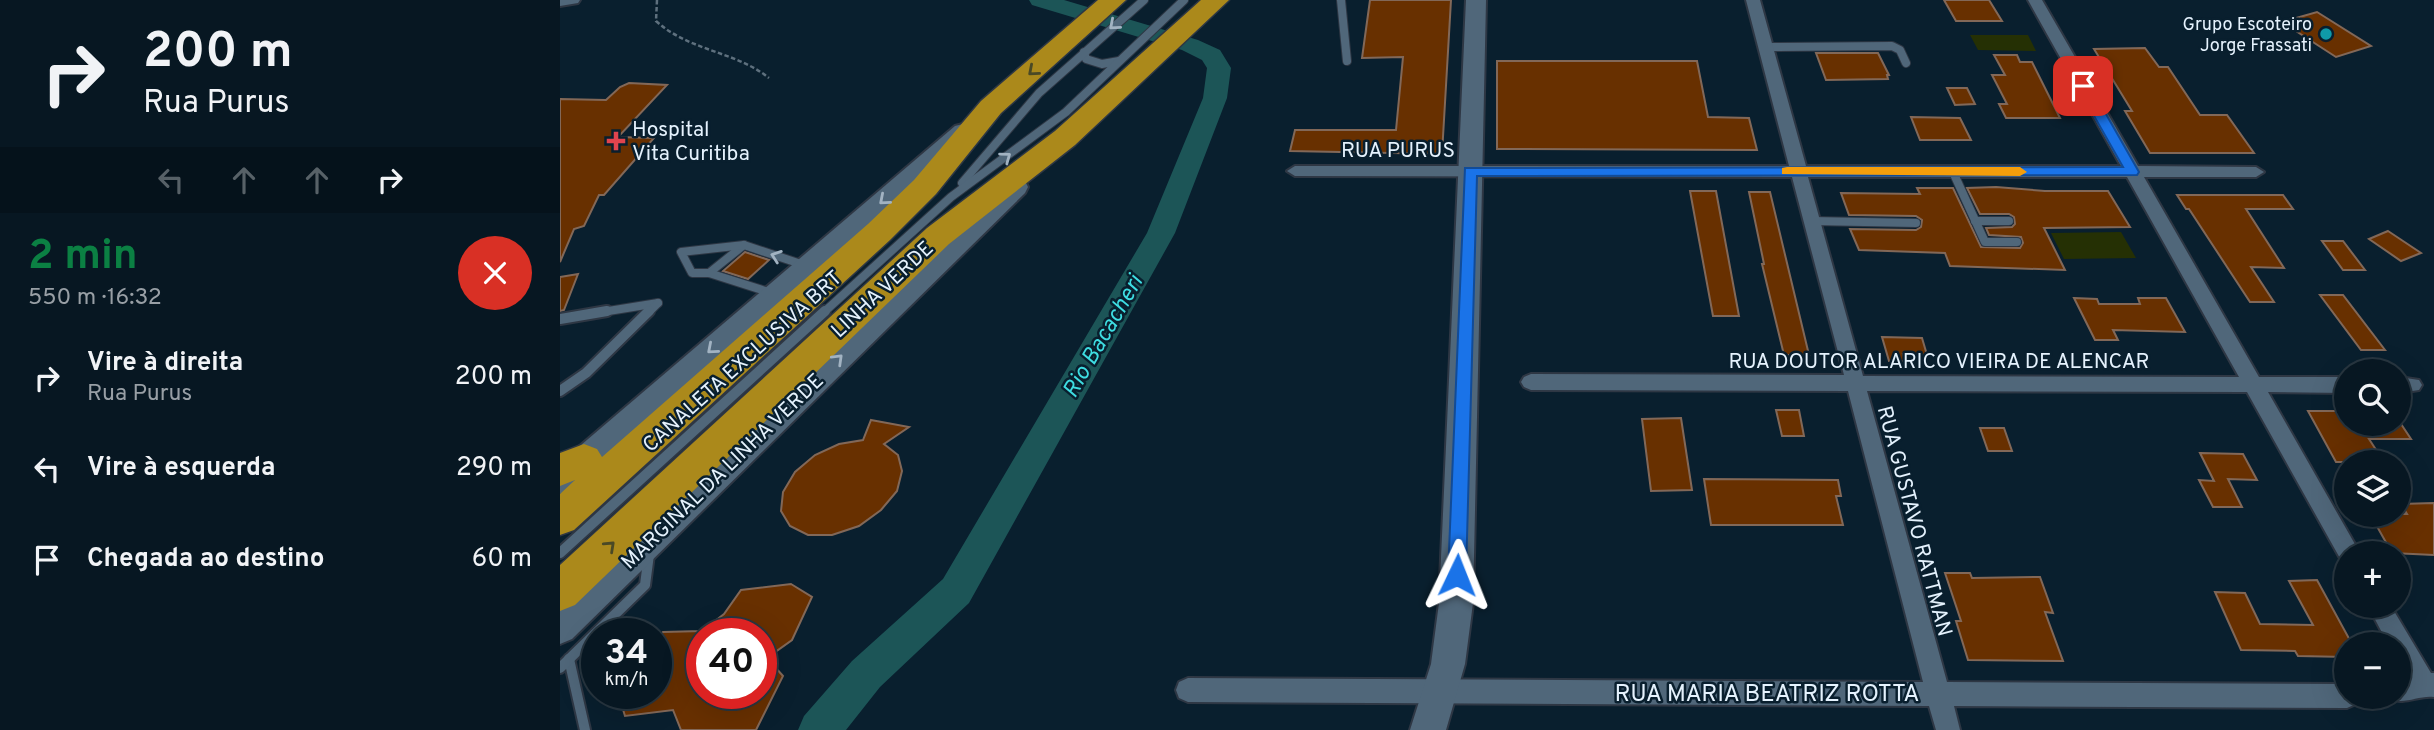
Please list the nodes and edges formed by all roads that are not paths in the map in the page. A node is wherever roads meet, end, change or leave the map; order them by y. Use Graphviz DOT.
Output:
graph roads {
  1 [pos="573,0"];
  2 [pos="1144,0"];
  3 [pos="1216,0"];
  4 [pos="1341,0"];
  5 [pos="1476,0"];
  6 [pos="1753,0"];
  7 [pos="2035,0"];
  8 [pos="560,2"];
  9 [pos="1118,5"];
  10 [pos="1179,15"];
  11 [pos="1085,42"];
  12 [pos="1765,47"];
  13 [pos="1142,53"];
  14 [pos="1123,59"];
  15 [pos="1347,61"];
  16 [pos="1906,63"];
  17 [pos="991,107"];
  18 [pos="1066,138"];
  19 [pos="1295,171"];
  20 [pos="1470,171"];
  21 [pos="1799,171"];
  22 [pos="1952,172"];
  23 [pos="2132,172"];
  24 [pos="2256,172"];
  25 [pos="950,197"];
  26 [pos="1812,221"];
  27 [pos="1975,221"];
  28 [pos="2009,221"];
  29 [pos="1916,223"];
  30 [pos="2017,242"];
  31 [pos="744,245"];
  32 [pos="807,266"];
  33 [pos="709,273"];
  34 [pos="775,294"];
  35 [pos="560,319"];
  36 [pos="1531,382"];
  37 [pos="1855,383"];
  38 [pos="2253,385"];
  39 [pos="2334,385"];
  40 [pos="560,391"];
  41 [pos="568,470"];
  42 [pos="560,518"];
  43 [pos="2342,541"];
  44 [pos="560,553"];
  45 [pos="572,613"];
  46 [pos="2387,618"];
  47 [pos="564,663"];
  48 [pos="2429,685"];
  49 [pos="2411,689"];
  50 [pos="1188,690"];
  51 [pos="1441,691"];
  52 [pos="1938,694"];
  53 [pos="2334,696"];
  54 [pos="585,730"];
  55 [pos="1428,730"];
  56 [pos="1948,730"];
  1 -- 8 [label="street"];
  2 -- 9 [label="lane"];
  3 -- 10 [label="highway, LINHA VERDE"];
  4 -- 15 [label="lane"];
  5 -- 20 [label="main road"];
  6 -- 12 [label="street, RUA GUSTAVO RATTMAN"];
  7 -- 23 [label="street"];
  9 -- 11 [label="highway, LINHA VERDE, one-way"];
  10 -- 13 [label="highway, LINHA VERDE"];
  11 -- 14 [label="lane"];
  11 -- 17 [label="highway, LINHA VERDE, one-way"];
  11 -- 25 [label="lane, CANALETA EXCLUSIVA BRT"];
  12 -- 16 [label="lane"];
  12 -- 21 [label="street, RUA GUSTAVO RATTMAN"];
  13 -- 14 [label="lane, CANALETA EXCLUSIVA BRT"];
  13 -- 18 [label="highway, LINHA VERDE"];
  25 -- 14 [label="lane, CANALETA EXCLUSIVA BRT, one-way"];
  17 -- 32 [label="main road, one-way"];
  17 -- 42 [label="highway, LINHA VERDE"];
  45 -- 18 [label="main road, MARGINAL DA LINHA VERDE, one-way"];
  45 -- 18 [label="highway, LINHA VERDE, one-way"];
  19 -- 20 [label="street, RUA PURUS"];
  20 -- 21 [label="street, RUA PURUS"];
  20 -- 51 [label="main road"];
  21 -- 22 [label="street, RUA PURUS"];
  21 -- 26 [label="street, RUA GUSTAVO RATTMAN"];
  22 -- 23 [label="street, RUA PURUS"];
  22 -- 27 [label="lane"];
  23 -- 24 [label="street, RUA PURUS"];
  23 -- 38 [label="street"];
  25 -- 44 [label="lane, CANALETA EXCLUSIVA BRT"];
  26 -- 29 [label="lane"];
  26 -- 37 [label="street, RUA GUSTAVO RATTMAN"];
  27 -- 28 [label="lane"];
  27 -- 30 [label="lane"];
  32 -- 31 [label="lane, one-way"];
  31 -- 33 [label="lane"];
  31 -- 33 [label="lane"];
  32 -- 34 [label="main road"];
  33 -- 34 [label="lane"];
  34 -- 41 [label="main road, one-way"];
  35 -- 40 [label="lane"];
  36 -- 37 [label="street, RUA DOUTOR ALARICO VIEIRA DE ALENCAR"];
  37 -- 38 [label="street, RUA DOUTOR ALARICO VIEIRA DE ALENCAR"];
  37 -- 52 [label="street, RUA GUSTAVO RATTMAN"];
  38 -- 39 [label="street, RUA DOUTOR ALARICO VIEIRA DE ALENCAR"];
  38 -- 43 [label="street"];
  45 -- 47 [label="lane"];
  46 -- 48 [label="street"];
  47 -- 54 [label="lane"];
  48 -- 49 [label="street"];
  50 -- 51 [label="street, RUA MARIA BEATRIZ ROTTA"];
  51 -- 52 [label="street, RUA MARIA BEATRIZ ROTTA"];
  51 -- 55 [label="main road"];
  52 -- 53 [label="street, RUA MARIA BEATRIZ ROTTA"];
  52 -- 56 [label="street, RUA GUSTAVO RATTMAN"];
}
